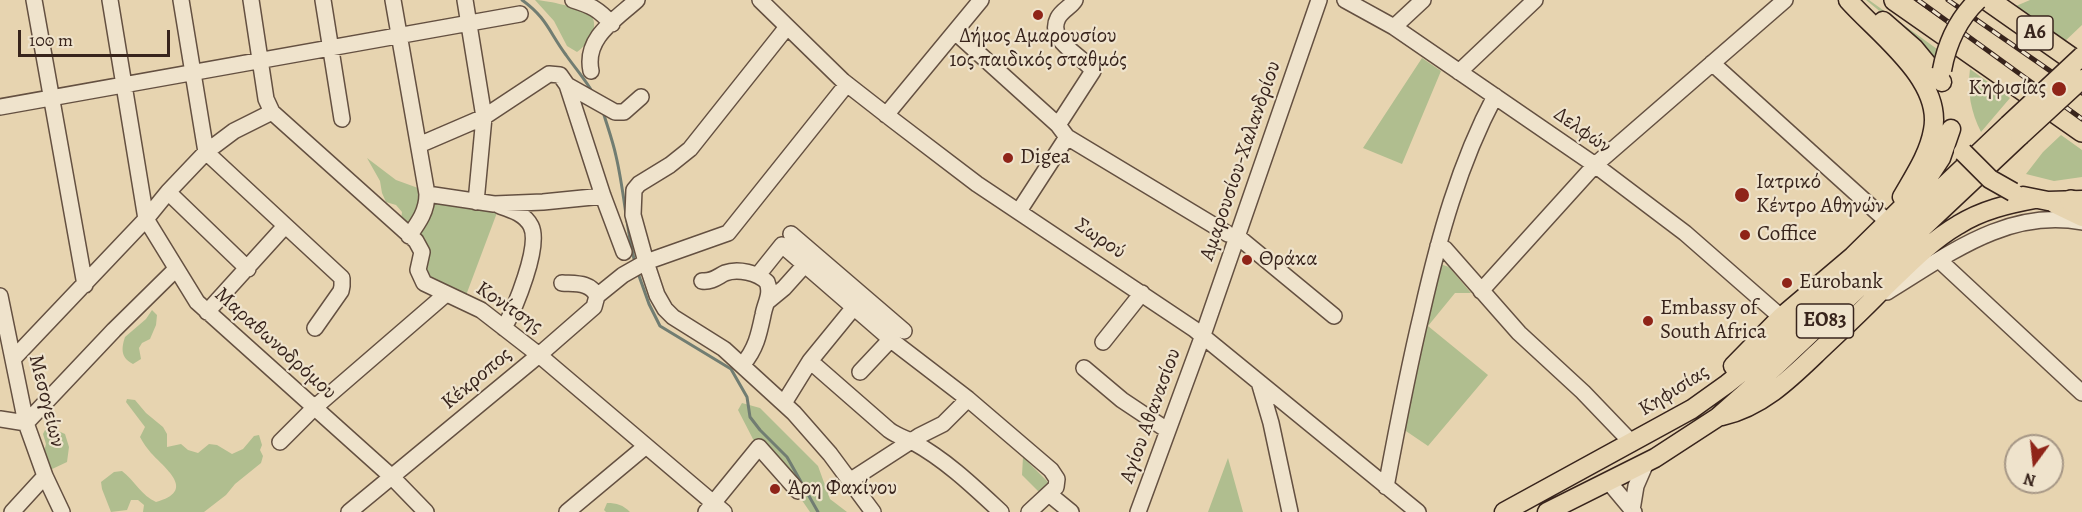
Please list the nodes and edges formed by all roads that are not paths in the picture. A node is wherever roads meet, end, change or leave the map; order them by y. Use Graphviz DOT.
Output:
graph roads {
  1 [pos="34,0"];
  2 [pos="110,0"];
  3 [pos="181,0"];
  4 [pos="251,0"];
  5 [pos="323,0"];
  6 [pos="393,0"];
  7 [pos="465,0"];
  8 [pos="573,0"];
  9 [pos="637,0"];
  10 [pos="760,0"];
  11 [pos="981,0"];
  12 [pos="1075,0"];
  13 [pos="1310,0"];
  14 [pos="1319,0"];
  15 [pos="1345,0"];
  16 [pos="1423,0"];
  17 [pos="1535,0"];
  18 [pos="1785,0"];
  19 [pos="1848,0"];
  20 [pos="1855,0"];
  21 [pos="1895,0"];
  22 [pos="1978,0"];
  23 [pos="1988,0"];
  24 [pos="520,14"];
  25 [pos="469,23"];
  26 [pos="612,24"];
  27 [pos="787,27"];
  28 [pos="1394,27"];
  29 [pos="955,32"];
  30 [pos="399,36"];
  31 [pos="331,49"];
  32 [pos="2082,56"];
  33 [pos="261,60"];
  34 [pos="1712,63"];
  35 [pos="2082,66"];
  36 [pos="591,71"];
  37 [pos="1459,72"];
  38 [pos="193,73"];
  39 [pos="1942,77"];
  40 [pos="2082,79"];
  41 [pos="563,80"];
  42 [pos="847,84"];
  43 [pos="124,85"];
  44 [pos="1495,96"];
  45 [pos="641,97"];
  46 [pos="51,99"];
  47 [pos="0,107"];
  48 [pos="272,112"];
  49 [pos="886,115"];
  50 [pos="484,117"];
  51 [pos="342,119"];
  52 [pos="2014,130"];
  53 [pos="2082,130"];
  54 [pos="1062,131"];
  55 [pos="1952,133"];
  56 [pos="419,145"];
  57 [pos="206,152"];
  58 [pos="1595,165"];
  59 [pos="168,192"];
  60 [pos="427,194"];
  61 [pos="603,196"];
  62 [pos="2035,199"];
  63 [pos="476,202"];
  64 [pos="494,204"];
  65 [pos="2079,206"];
  66 [pos="1019,211"];
  67 [pos="146,219"];
  68 [pos="1888,222"];
  69 [pos="2082,222"];
  70 [pos="285,226"];
  71 [pos="1233,235"];
  72 [pos="409,236"];
  73 [pos="1438,246"];
  74 [pos="624,252"];
  75 [pos="809,259"];
  76 [pos="1939,261"];
  77 [pos="646,262"];
  78 [pos="176,269"];
  79 [pos="248,269"];
  80 [pos="758,275"];
  81 [pos="702,281"];
  82 [pos="562,283"];
  83 [pos="85,285"];
  84 [pos="1481,291"];
  85 [pos="1142,293"];
  86 [pos="446,294"];
  87 [pos="0,296"];
  88 [pos="597,296"];
  89 [pos="1872,301"];
  90 [pos="767,302"];
  91 [pos="858,302"];
  92 [pos="207,312"];
  93 [pos="1334,316"];
  94 [pos="1781,317"];
  95 [pos="315,328"];
  96 [pos="504,328"];
  97 [pos="897,335"];
  98 [pos="1202,335"];
  99 [pos="1103,342"];
  100 [pos="539,355"];
  101 [pos="14,360"];
  102 [pos="810,361"];
  103 [pos="742,364"];
  104 [pos="1084,368"];
  105 [pos="860,372"];
  106 [pos="1259,382"];
  107 [pos="2082,393"];
  108 [pos="1708,398"];
  109 [pos="968,399"];
  110 [pos="784,403"];
  111 [pos="1286,404"];
  112 [pos="314,408"];
  113 [pos="1718,417"];
  114 [pos="0,419"];
  115 [pos="26,423"];
  116 [pos="1270,423"];
  117 [pos="1167,430"];
  118 [pos="912,441"];
  119 [pos="280,442"];
  120 [pos="1632,443"];
  121 [pos="646,446"];
  122 [pos="1646,463"];
  123 [pos="45,476"];
  124 [pos="392,477"];
  125 [pos="851,480"];
  126 [pos="1608,481"];
  127 [pos="1386,487"];
  128 [pos="798,491"];
  129 [pos="1049,494"];
  130 [pos="715,509"];
  131 [pos="1633,511"];
  132 [pos="12,512"];
  133 [pos="62,512"];
  134 [pos="349,512"];
  135 [pos="426,512"];
  136 [pos="567,512"];
  137 [pos="873,512"];
  138 [pos="1001,512"];
  139 [pos="1029,512"];
  140 [pos="1071,512"];
  141 [pos="1138,512"];
  142 [pos="1290,512"];
  143 [pos="1418,512"];
  144 [pos="1504,512"];
  145 [pos="1547,512"];
  1 -- 46 [label="street"];
  2 -- 43 [label="street, Μαραθωνοδρόμου"];
  3 -- 38 [label="street"];
  4 -- 33 [label="street"];
  5 -- 31 [label="street"];
  6 -- 30 [label="street"];
  7 -- 25 [label="street"];
  8 -- 26 [label="street"];
  9 -- 26 [label="street"];
  10 -- 27 [label="street, Σωρού"];
  11 -- 29 [label="street"];
  12 -- 54 [label="street"];
  13 -- 71 [label="street, Αμαρουσίου-Χαλανδρίου"];
  14 -- 71 [label="street, Αμαρουσίου-Χαλανδρίου"];
  15 -- 28 [label="street, Δελφών"];
  16 -- 28 [label="street"];
  17 -- 37 [label="street"];
  18 -- 34 [label="street"];
  19 -- 68 [label="main road"];
  20 -- 39 [label="main road"];
  21 -- 53 [label="highway, Α6"];
  22 -- 39 [label="main road, bridge"];
  23 -- 35 [label="highway, Α6"];
  24 -- 25 [label="street"];
  25 -- 30 [label="street"];
  25 -- 50 [label="street"];
  26 -- 36 [label="street"];
  27 -- 42 [label="street, Σωρού"];
  27 -- 77 [label="street"];
  28 -- 37 [label="street, Δελφών"];
  29 -- 49 [label="street"];
  29 -- 54 [label="street"];
  30 -- 31 [label="street"];
  30 -- 56 [label="street"];
  31 -- 33 [label="street"];
  31 -- 51 [label="street"];
  32 -- 52 [label="main road, Κηφισίας / ΕΟ83, bridge"];
  33 -- 38 [label="street"];
  33 -- 48 [label="street"];
  34 -- 58 [label="street"];
  34 -- 68 [label="street"];
  37 -- 44 [label="street, Δελφών"];
  38 -- 43 [label="street"];
  38 -- 57 [label="street"];
  39 -- 55 [label="main road"];
  40 -- 52 [label="main road, Κηφισίας / ΕΟ83, bridge"];
  41 -- 45 [label="street"];
  41 -- 50 [label="street"];
  41 -- 61 [label="street"];
  42 -- 49 [label="street, Σωρού"];
  42 -- 77 [label="street, Κέκροπος"];
  43 -- 46 [label="street"];
  43 -- 67 [label="street, Μαραθωνοδρόμου"];
  44 -- 58 [label="street, Δελφών"];
  44 -- 73 [label="street"];
  46 -- 47 [label="street"];
  46 -- 83 [label="street"];
  48 -- 57 [label="street"];
  48 -- 72 [label="street, Κονίτσης"];
  49 -- 66 [label="street, Σωρού"];
  50 -- 56 [label="street"];
  50 -- 63 [label="street"];
  52 -- 108 [label="main road, Κηφισίας / ΕΟ83"];
  52 -- 113 [label="main road, Κηφισίας / ΕΟ83"];
  54 -- 66 [label="street"];
  54 -- 71 [label="street"];
  55 -- 62 [label="main road, bridge"];
  55 -- 68 [label="main road"];
  56 -- 60 [label="street"];
  57 -- 59 [label="street"];
  57 -- 70 [label="street"];
  58 -- 84 [label="street"];
  58 -- 94 [label="street, Δελφών"];
  59 -- 67 [label="street"];
  59 -- 79 [label="street"];
  60 -- 63 [label="street"];
  60 -- 72 [label="street"];
  61 -- 64 [label="street"];
  61 -- 74 [label="street"];
  62 -- 65 [label="main road"];
  62 -- 89 [label="main road"];
  63 -- 64 [label="street"];
  64 -- 96 [label="street"];
  66 -- 85 [label="street, Σωρού"];
  67 -- 78 [label="street, Μαραθωνοδρόμου"];
  67 -- 83 [label="street"];
  68 -- 94 [label="main road"];
  69 -- 76 [label="street"];
  70 -- 79 [label="street"];
  70 -- 95 [label="street"];
  71 -- 93 [label="street"];
  71 -- 98 [label="street, Αμαρουσίου-Χαλανδρίου"];
  72 -- 86 [label="street, Κονίτσης"];
  73 -- 84 [label="street"];
  73 -- 127 [label="street"];
  75 -- 80 [label="street"];
  75 -- 90 [label="street"];
  75 -- 91 [label="street"];
  76 -- 89 [label="street"];
  76 -- 107 [label="street"];
  77 -- 88 [label="street, Κέκροπος"];
  77 -- 103 [label="street"];
  78 -- 92 [label="street, Μαραθωνοδρόμου"];
  78 -- 115 [label="street"];
  79 -- 92 [label="street"];
  80 -- 81 [label="street"];
  80 -- 90 [label="street"];
  82 -- 88 [label="street"];
  83 -- 101 [label="street"];
  84 -- 120 [label="street"];
  85 -- 98 [label="street, Σωρού"];
  85 -- 99 [label="street"];
  86 -- 96 [label="street, Κονίτσης"];
  86 -- 112 [label="street"];
  87 -- 101 [label="street, Μεσογείων"];
  88 -- 100 [label="street, Κέκροπος"];
  89 -- 113 [label="main road"];
  90 -- 103 [label="street"];
  91 -- 97 [label="street"];
  91 -- 102 [label="street"];
  92 -- 112 [label="street, Μαραθωνοδρόμου"];
  94 -- 108 [label="main road"];
  96 -- 100 [label="street, Κονίτσης"];
  97 -- 105 [label="street"];
  97 -- 109 [label="street"];
  98 -- 106 [label="street, Σωρού"];
  98 -- 117 [label="street, Αγίου Αθανασίου"];
  100 -- 121 [label="street, Κονίτσης"];
  100 -- 124 [label="street, Κέκροπος"];
  101 -- 115 [label="street, Μεσογείων"];
  102 -- 110 [label="street"];
  102 -- 118 [label="street"];
  103 -- 110 [label="street"];
  104 -- 117 [label="street"];
  106 -- 111 [label="street, Σωρού"];
  106 -- 116 [label="street"];
  108 -- 120 [label="main road, Κηφισίας / ΕΟ83"];
  109 -- 118 [label="street"];
  109 -- 129 [label="street"];
  110 -- 125 [label="street"];
  111 -- 116 [label="street"];
  111 -- 127 [label="street, Σωρού"];
  112 -- 119 [label="street"];
  112 -- 124 [label="street, Μαραθωνοδρόμου"];
  113 -- 122 [label="main road, Κηφισίας / ΕΟ83"];
  114 -- 115 [label="street"];
  115 -- 123 [label="street, Μεσογείων"];
  116 -- 142 [label="street"];
  117 -- 141 [label="street, Αγίου Αθανασίου"];
  118 -- 125 [label="street"];
  118 -- 138 [label="street"];
  120 -- 144 [label="main road, Κηφισίας / ΕΟ83"];
  121 -- 130 [label="street, Κονίτσης"];
  121 -- 136 [label="street"];
  122 -- 126 [label="main road, Κηφισίας / ΕΟ83"];
  122 -- 131 [label="street"];
  123 -- 132 [label="street"];
  123 -- 133 [label="street, Μεσογείων"];
  124 -- 134 [label="street, Κέκροπος"];
  124 -- 135 [label="street, Μαραθωνοδρόμου"];
  125 -- 137 [label="street"];
  126 -- 131 [label="street"];
  126 -- 145 [label="main road, Κηφισίας / ΕΟ83"];
  127 -- 143 [label="street, Σωρού"];
  128 -- 130 [label="street"];
  129 -- 139 [label="street"];
  129 -- 140 [label="street"];
}
